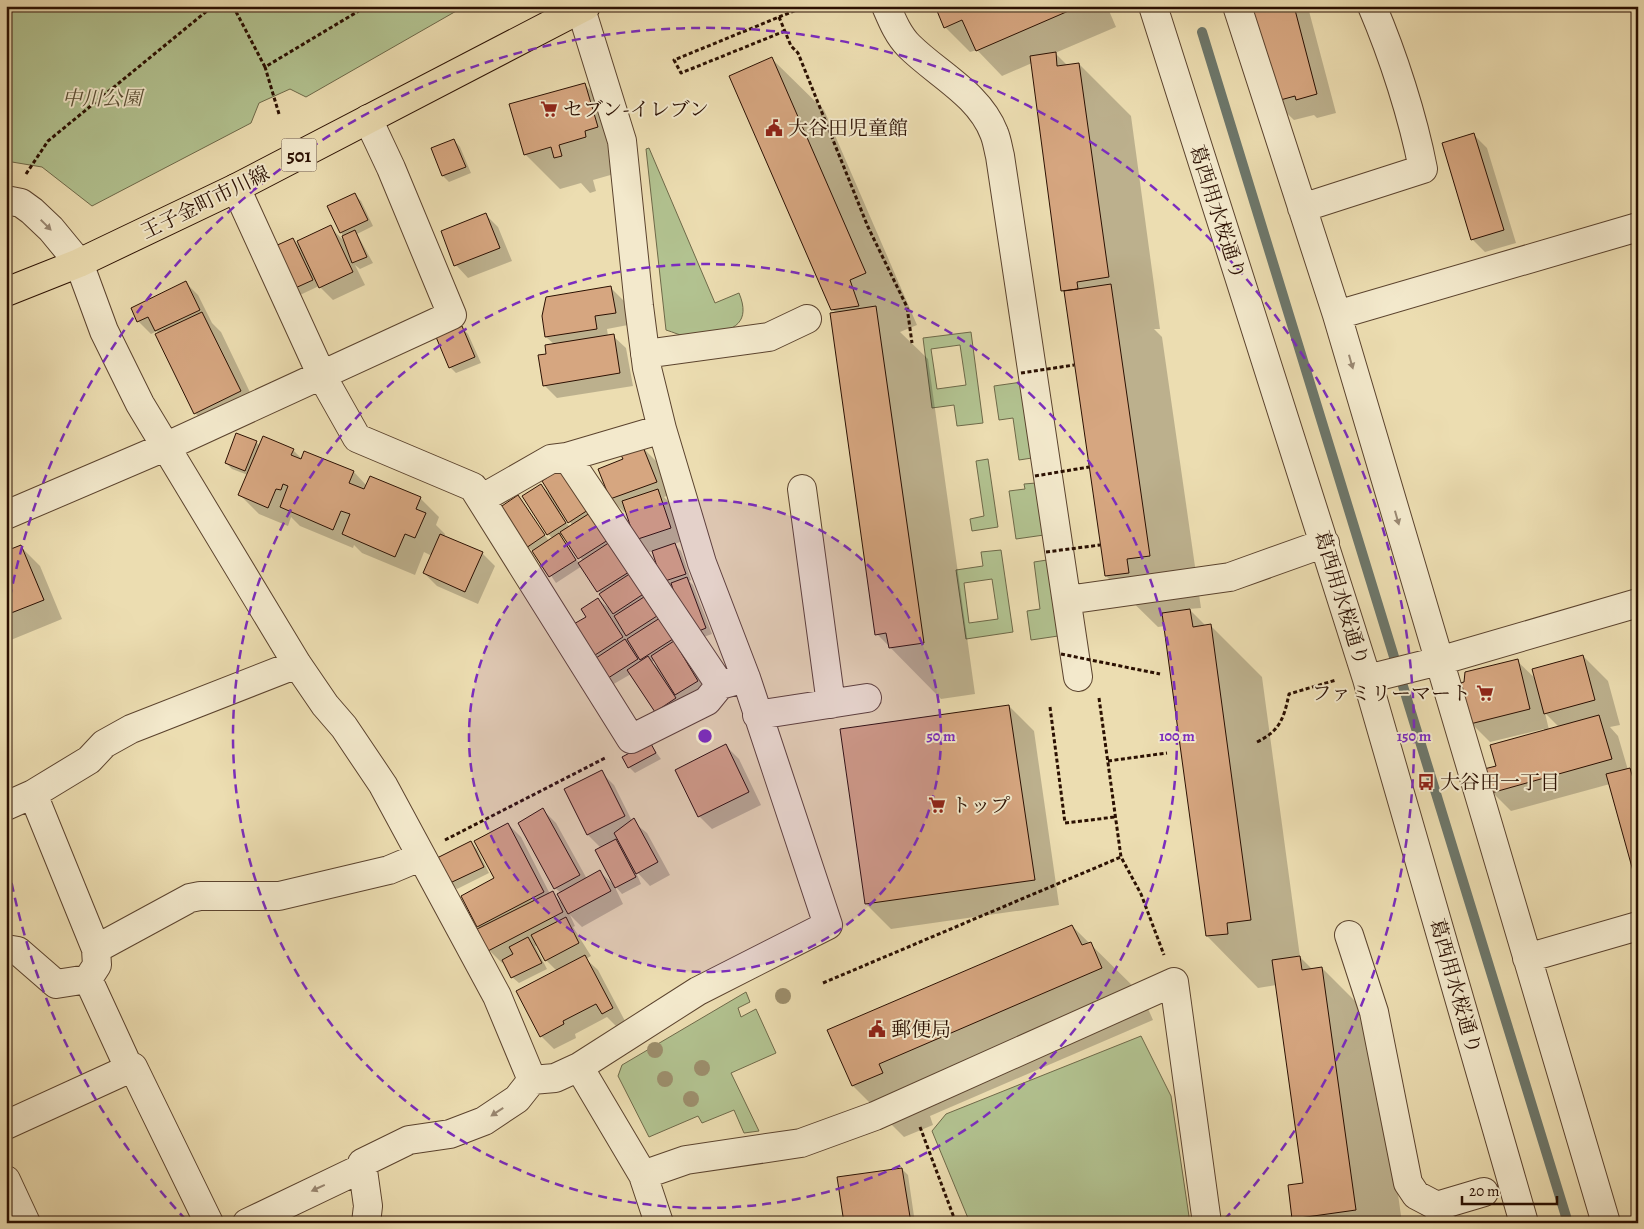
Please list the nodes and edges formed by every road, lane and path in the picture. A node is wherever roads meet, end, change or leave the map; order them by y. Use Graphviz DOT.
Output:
graph roads {
  1 [pos="212,6"];
  2 [pos="233,6"];
  3 [pos="368,6"];
  4 [pos="806,6"];
  5 [pos="886,6"];
  6 [pos="1153,6"];
  7 [pos="1237,6"];
  8 [pos="1372,6"];
  9 [pos="584,8"];
  10 [pos="779,17"];
  11 [pos="785,31"];
  12 [pos="265,67"];
  13 [pos="280,114"];
  14 [pos="368,119"];
  15 [pos="26,174"];
  16 [pos="236,188"];
  17 [pos="6,200"];
  18 [pos="1302,208"];
  19 [pos="1638,227"];
  20 [pos="79,263"];
  21 [pos="6,292"];
  22 [pos="1337,315"];
  23 [pos="807,319"];
  24 [pos="912,343"];
  25 [pos="645,354"];
  26 [pos="1074,365"];
  27 [pos="1021,373"];
  28 [pos="322,376"];
  29 [pos="662,428"];
  30 [pos="166,448"];
  31 [pos="568,457"];
  32 [pos="1089,467"];
  33 [pos="1035,476"];
  34 [pos="802,489"];
  35 [pos="481,499"];
  36 [pos="6,515"];
  37 [pos="1325,543"];
  38 [pos="1100,545"];
  39 [pos="1046,552"];
  40 [pos="1067,600"];
  41 [pos="1638,604"];
  42 [pos="1061,654"];
  43 [pos="1093,654"];
  44 [pos="1435,662"];
  45 [pos="297,664"];
  46 [pos="1160,674"];
  47 [pos="1377,676"];
  48 [pos="746,678"];
  49 [pos="1090,678"];
  50 [pos="1336,680"];
  51 [pos="720,685"];
  52 [pos="867,698"];
  53 [pos="831,704"];
  54 [pos="1050,708"];
  55 [pos="757,715"];
  56 [pos="631,739"];
  57 [pos="1257,742"];
  58 [pos="1167,753"];
  59 [pos="1108,761"];
  60 [pos="34,794"];
  61 [pos="6,806"];
  62 [pos="1116,817"];
  63 [pos="419,855"];
  64 [pos="1121,857"];
  65 [pos="1638,926"];
  66 [pos="1350,935"];
  67 [pos="6,949"];
  68 [pos="96,949"];
  69 [pos="1526,958"];
  70 [pos="88,979"];
  71 [pos="1174,982"];
  72 [pos="823,983"];
  73 [pos="131,1067"];
  74 [pos="579,1067"];
  75 [pos="532,1080"];
  76 [pos="910,1100"];
  77 [pos="6,1125"];
  78 [pos="362,1165"];
  79 [pos="643,1175"];
  80 [pos="6,1180"];
  81 [pos="1484,1192"];
  82 [pos="1440,1214"];
  83 [pos="26,1223"];
  84 [pos="209,1223"];
  85 [pos="247,1223"];
  86 [pos="366,1223"];
  87 [pos="659,1223"];
  88 [pos="956,1223"];
  89 [pos="1207,1223"];
  90 [pos="1524,1223"];
  91 [pos="1606,1223"];
  1 -- 15 [label="path"];
  2 -- 12 [label="path"];
  3 -- 12 [label="path"];
  4 -- 11 [label="path"];
  5 -- 40 [label="street"];
  6 -- 37 [label="street, 葛西用水桜通り"];
  7 -- 18 [label="street"];
  8 -- 18 [label="street"];
  9 -- 14 [label="main road, 王子金町市川線 / 501"];
  9 -- 25 [label="street"];
  10 -- 11 [label="path, bridge"];
  11 -- 24 [label="path, bridge"];
  12 -- 13 [label="path"];
  14 -- 16 [label="main road, 王子金町市川線 / 501"];
  14 -- 28 [label="street"];
  16 -- 20 [label="main road, 王子金町市川線 / 501"];
  16 -- 28 [label="street"];
  17 -- 20 [label="street, one-way"];
  18 -- 22 [label="street"];
  19 -- 22 [label="street"];
  20 -- 21 [label="main road, 王子金町市川線 / 501"];
  20 -- 30 [label="street"];
  22 -- 44 [label="street, one-way"];
  23 -- 25 [label="street"];
  25 -- 29 [label="street"];
  26 -- 27 [label="path, bridge"];
  28 -- 30 [label="street"];
  28 -- 35 [label="street"];
  29 -- 31 [label="street"];
  29 -- 48 [label="street"];
  30 -- 36 [label="street"];
  30 -- 45 [label="street"];
  31 -- 35 [label="street"];
  31 -- 51 [label="street"];
  32 -- 33 [label="path, bridge"];
  34 -- 53 [label="street"];
  35 -- 56 [label="street"];
  37 -- 40 [label="street"];
  37 -- 47 [label="street, 葛西用水桜通り"];
  38 -- 39 [label="path, bridge"];
  40 -- 49 [label="street"];
  41 -- 44 [label="street"];
  42 -- 46 [label="path, bridge"];
  43 -- 49 [label="path"];
  44 -- 47 [label="street"];
  44 -- 69 [label="street"];
  45 -- 60 [label="street"];
  45 -- 63 [label="street"];
  47 -- 90 [label="street, 葛西用水桜通り"];
  48 -- 51 [label="street"];
  48 -- 55 [label="street"];
  49 -- 59 [label="path"];
  50 -- 57 [label="path"];
  51 -- 56 [label="street"];
  52 -- 53 [label="street"];
  53 -- 55 [label="street"];
  54 -- 62 [label="path"];
  55 -- 74 [label="street"];
  56 -- 63 [label="path"];
  58 -- 59 [label="path"];
  59 -- 62 [label="path"];
  60 -- 61 [label="street"];
  60 -- 68 [label="street"];
  62 -- 64 [label="path"];
  63 -- 68 [label="street"];
  63 -- 75 [label="street"];
  64 -- 71 [label="path"];
  64 -- 72 [label="path"];
  65 -- 69 [label="street"];
  66 -- 82 [label="street"];
  67 -- 70 [label="street"];
  68 -- 70 [label="street"];
  69 -- 91 [label="street"];
  70 -- 73 [label="street"];
  71 -- 76 [label="street"];
  71 -- 89 [label="street"];
  73 -- 77 [label="street"];
  73 -- 84 [label="street"];
  74 -- 75 [label="street"];
  74 -- 79 [label="street"];
  75 -- 78 [label="street, one-way"];
  76 -- 79 [label="street"];
  76 -- 88 [label="path"];
  78 -- 85 [label="street, one-way"];
  78 -- 86 [label="street"];
  79 -- 87 [label="street"];
  80 -- 83 [label="street"];
  81 -- 82 [label="street"];
}
